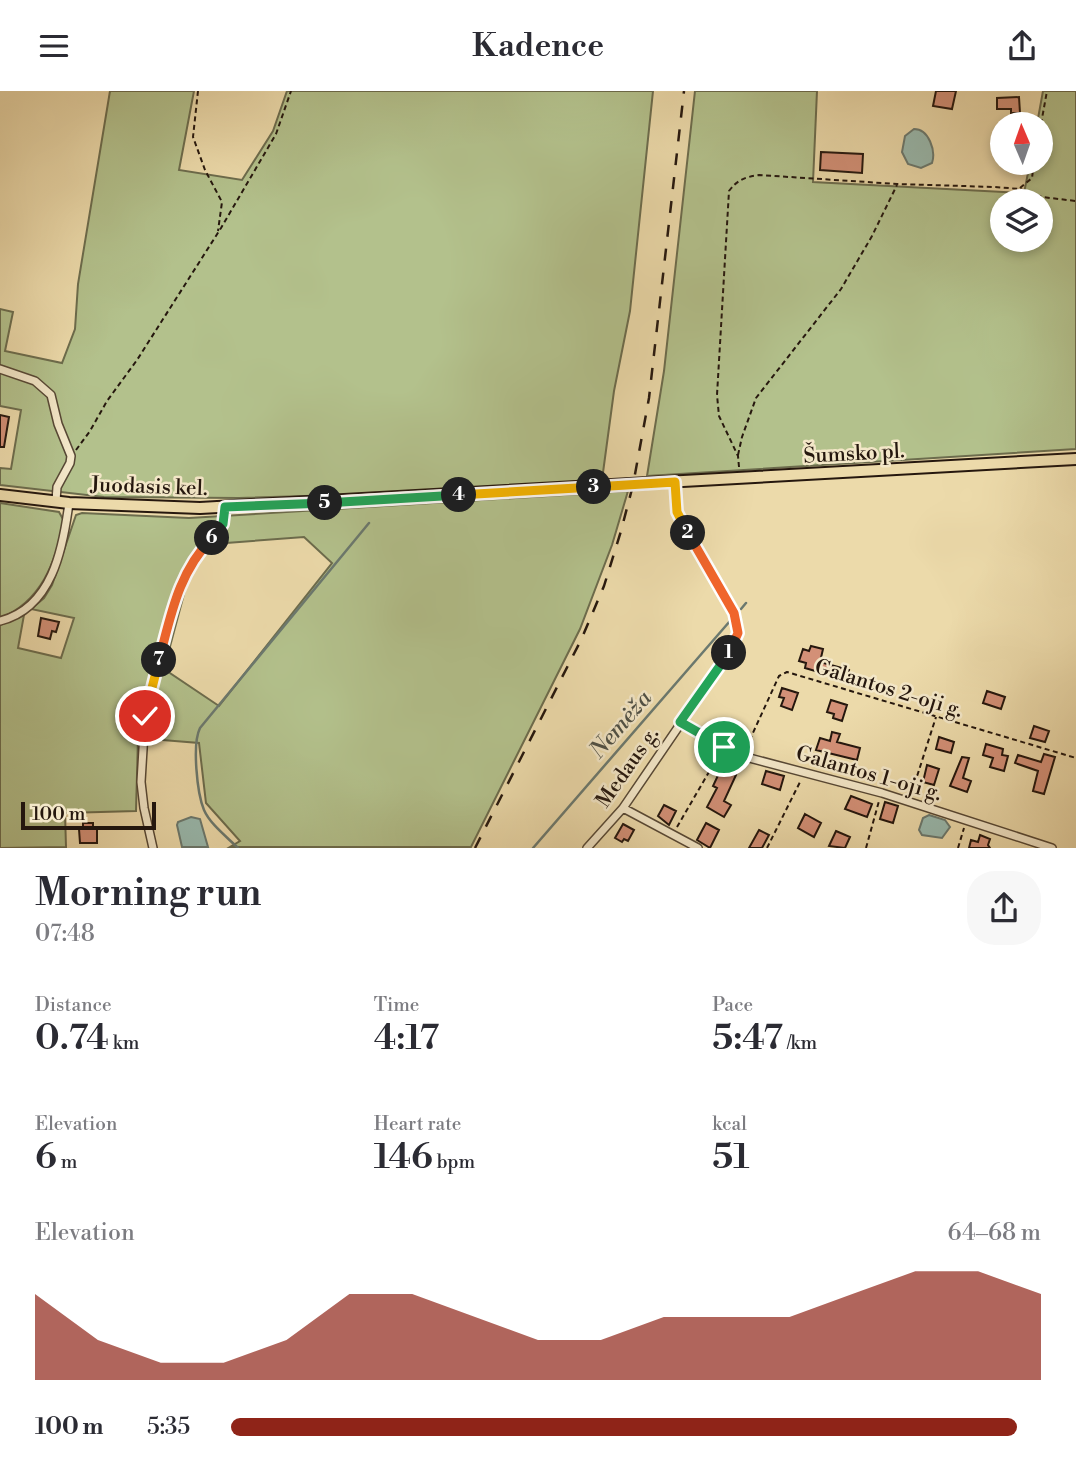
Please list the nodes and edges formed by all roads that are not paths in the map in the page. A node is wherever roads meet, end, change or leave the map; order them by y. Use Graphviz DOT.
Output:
graph roads {
  1 [pos="0,369"];
  2 [pos="1076,459"];
  3 [pos="675,482"];
  4 [pos="634,485"];
  5 [pos="0,495"];
  6 [pos="56,501"];
  7 [pos="69,503"];
  8 [pos="225,507"];
  9 [pos="0,621"];
  10 [pos="680,722"];
  11 [pos="623,808"];
  12 [pos="153,848"];
  13 [pos="587,848"];
  14 [pos="698,848"];
  15 [pos="1052,848"];
  1 -- 6 [label="street"];
  2 -- 3 [label="main road, Šumsko pl."];
  3 -- 4 [label="main road, Šumsko pl."];
  3 -- 10 [label="street, Medaus g."];
  4 -- 8 [label="main road, Juodasis kel."];
  5 -- 6 [label="main road, Juodasis kel."];
  6 -- 7 [label="main road, Juodasis kel."];
  7 -- 8 [label="main road, Juodasis kel."];
  7 -- 9 [label="street"];
  8 -- 12 [label="street"];
  10 -- 11 [label="street, Medaus g."];
  10 -- 15 [label="street, Galantos 1-oji g."];
  11 -- 13 [label="street, Medaus g."];
  11 -- 14 [label="street"];
}
